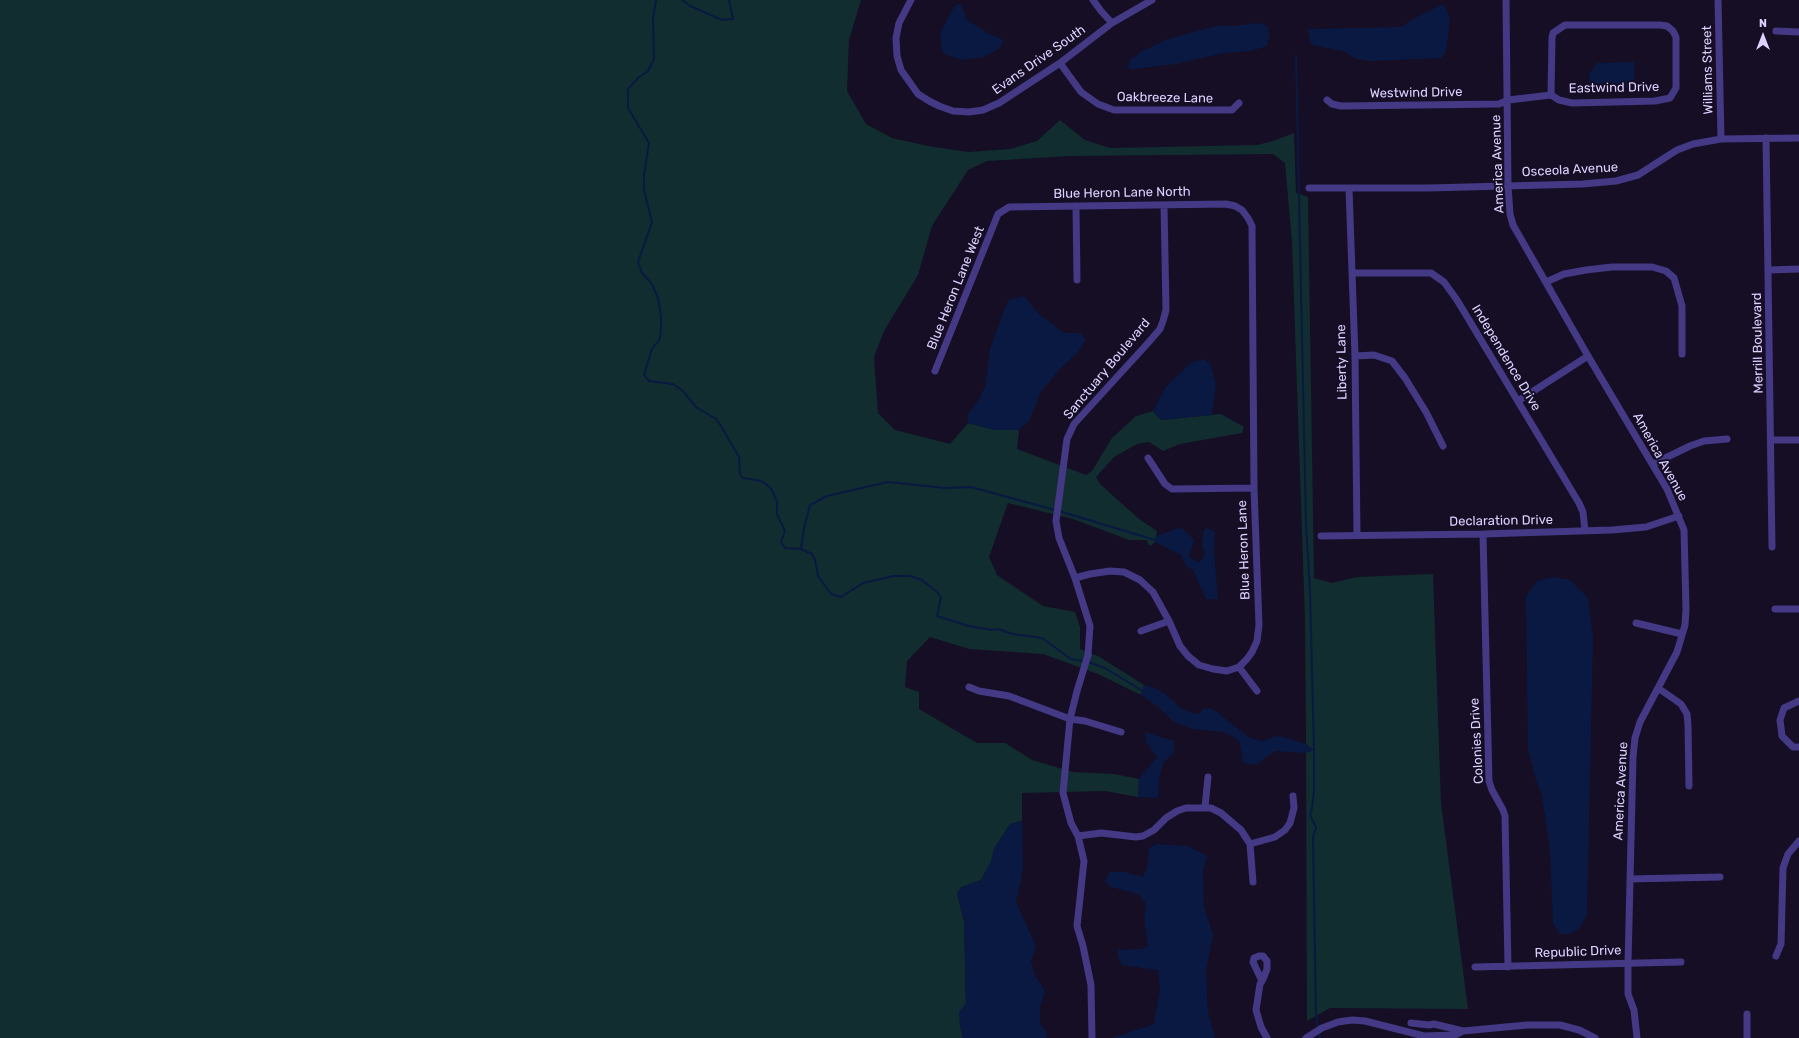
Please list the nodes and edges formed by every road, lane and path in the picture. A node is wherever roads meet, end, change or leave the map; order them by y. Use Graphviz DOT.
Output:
graph roads {
  1 [pos="911,0"];
  2 [pos="1093,0"];
  3 [pos="1152,0"];
  4 [pos="1506,0"];
  5 [pos="1718,0"];
  6 [pos="1112,23"];
  7 [pos="1776,32"];
  8 [pos="1799,32"];
  9 [pos="1060,63"];
  10 [pos="1551,95"];
  11 [pos="1327,100"];
  12 [pos="1508,100"];
  13 [pos="1239,103"];
  14 [pos="1766,138"];
  15 [pos="1799,138"];
  16 [pos="1721,139"];
  17 [pos="1508,185"];
  18 [pos="1309,188"];
  19 [pos="1349,188"];
  20 [pos="1164,205"];
  21 [pos="1076,206"];
  22 [pos="1245,213"];
  23 [pos="998,214"];
  24 [pos="1799,269"];
  25 [pos="1769,270"];
  26 [pos="1352,273"];
  27 [pos="1077,280"];
  28 [pos="1546,282"];
  29 [pos="1682,354"];
  30 [pos="1355,356"];
  31 [pos="1588,356"];
  32 [pos="935,371"];
  33 [pos="1518,401"];
  34 [pos="1727,439"];
  35 [pos="1771,440"];
  36 [pos="1799,440"];
  37 [pos="1443,446"];
  38 [pos="1148,458"];
  39 [pos="1653,464"];
  40 [pos="1254,488"];
  41 [pos="1679,516"];
  42 [pos="1585,531"];
  43 [pos="1483,534"];
  44 [pos="1357,535"];
  45 [pos="1321,536"];
  46 [pos="1772,547"];
  47 [pos="1075,578"];
  48 [pos="1775,609"];
  49 [pos="1799,609"];
  50 [pos="1169,621"];
  51 [pos="1636,623"];
  52 [pos="1141,631"];
  53 [pos="1682,634"];
  54 [pos="1239,667"];
  55 [pos="969,688"];
  56 [pos="1658,688"];
  57 [pos="1257,691"];
  58 [pos="1799,701"];
  59 [pos="1070,719"];
  60 [pos="1121,732"];
  61 [pos="1799,747"];
  62 [pos="1208,776"];
  63 [pos="1689,786"];
  64 [pos="1294,796"];
  65 [pos="1204,807"];
  66 [pos="1078,836"];
  67 [pos="1799,841"];
  68 [pos="1250,844"];
  69 [pos="1720,877"];
  70 [pos="1630,879"];
  71 [pos="1253,882"];
  72 [pos="1776,956"];
  73 [pos="1681,962"];
  74 [pos="1628,963"];
  75 [pos="1475,967"];
  76 [pos="1508,967"];
  77 [pos="1262,981"];
  78 [pos="1747,1014"];
  79 [pos="1397,1030"];
  80 [pos="1464,1032"];
  81 [pos="1308,1036"];
  82 [pos="1092,1038"];
  83 [pos="1267,1038"];
  84 [pos="1595,1038"];
  85 [pos="1637,1038"];
  86 [pos="1747,1038"];
  1 -- 9 [label="street, Evans Drive South"];
  2 -- 6 [label="street"];
  3 -- 6 [label="street, Evans Drive South"];
  4 -- 12 [label="street, America Avenue"];
  5 -- 16 [label="street, Williams Street"];
  6 -- 9 [label="street, Evans Drive South"];
  7 -- 8 [label="street"];
  9 -- 13 [label="street, Oakbreeze Lane"];
  10 -- 10 [label="street, Eastwind Drive"];
  10 -- 12 [label="street, Eastwind Drive"];
  11 -- 12 [label="street, Westwind Drive"];
  12 -- 17 [label="street, America Avenue"];
  14 -- 15 [label="street, Osceola Avenue"];
  14 -- 16 [label="street, Osceola Avenue"];
  14 -- 25 [label="street, Merrill Boulevard"];
  16 -- 17 [label="street, Osceola Avenue"];
  17 -- 19 [label="street, Osceola Avenue"];
  17 -- 28 [label="street, America Avenue"];
  18 -- 19 [label="street, Osceola Avenue"];
  19 -- 26 [label="street, Liberty Lane"];
  20 -- 21 [label="street, Blue Heron Lane North"];
  20 -- 22 [label="street, Blue Heron Lane North"];
  20 -- 47 [label="street, Sanctuary Boulevard"];
  21 -- 23 [label="street, Blue Heron Lane North"];
  21 -- 27 [label="street"];
  22 -- 40 [label="street, Blue Heron Lane"];
  23 -- 32 [label="street, Blue Heron Lane West"];
  24 -- 25 [label="street"];
  25 -- 35 [label="street, Merrill Boulevard"];
  26 -- 30 [label="street, Liberty Lane"];
  26 -- 33 [label="street, Independence Drive"];
  28 -- 29 [label="street"];
  28 -- 31 [label="street, America Avenue"];
  30 -- 37 [label="street"];
  30 -- 44 [label="street, Liberty Lane"];
  31 -- 33 [label="street"];
  31 -- 39 [label="street, America Avenue"];
  33 -- 42 [label="street, Independence Drive"];
  34 -- 39 [label="street"];
  35 -- 36 [label="street"];
  35 -- 46 [label="street, Merrill Boulevard"];
  38 -- 40 [label="street"];
  39 -- 41 [label="street, America Avenue"];
  40 -- 54 [label="street, Blue Heron Lane"];
  41 -- 42 [label="street, Declaration Drive"];
  41 -- 53 [label="street, America Avenue"];
  42 -- 43 [label="street, Declaration Drive"];
  43 -- 44 [label="street, Declaration Drive"];
  43 -- 76 [label="street, Colonies Drive"];
  44 -- 45 [label="street, Declaration Drive"];
  47 -- 50 [label="street"];
  47 -- 59 [label="street, Sanctuary Boulevard"];
  48 -- 49 [label="street"];
  50 -- 52 [label="street"];
  50 -- 54 [label="street"];
  51 -- 53 [label="street"];
  53 -- 56 [label="street, America Avenue"];
  54 -- 57 [label="street"];
  55 -- 59 [label="street"];
  56 -- 63 [label="street"];
  56 -- 70 [label="street, America Avenue"];
  58 -- 61 [label="street"];
  59 -- 60 [label="street"];
  59 -- 66 [label="street, Sanctuary Boulevard"];
  62 -- 65 [label="street"];
  64 -- 68 [label="street"];
  65 -- 66 [label="street"];
  65 -- 68 [label="street"];
  66 -- 82 [label="street, Sanctuary Boulevard"];
  67 -- 72 [label="street"];
  68 -- 71 [label="street"];
  69 -- 70 [label="street"];
  70 -- 74 [label="street, America Avenue"];
  73 -- 74 [label="street, Republic Drive"];
  74 -- 76 [label="street, Republic Drive"];
  74 -- 85 [label="street, America Avenue"];
  75 -- 76 [label="street, Republic Drive"];
  77 -- 83 [label="street"];
  78 -- 86 [label="street"];
  79 -- 80 [label="street"];
  79 -- 80 [label="street"];
  79 -- 81 [label="street"];
  80 -- 84 [label="street"];
}
